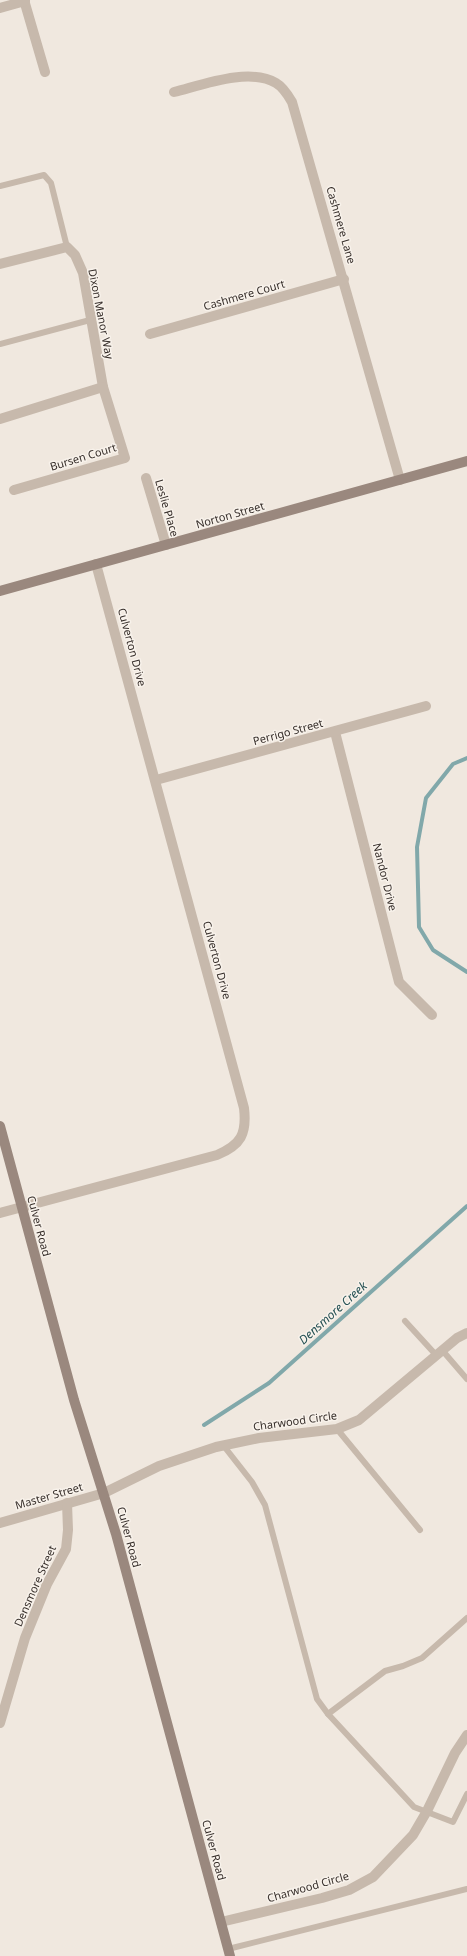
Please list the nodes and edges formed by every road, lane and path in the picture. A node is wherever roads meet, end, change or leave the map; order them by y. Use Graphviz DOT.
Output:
graph roads {
  1 [pos="25,1"];
  2 [pos="0,8"];
  3 [pos="45,72"];
  4 [pos="174,92"];
  5 [pos="0,186"];
  6 [pos="67,247"];
  7 [pos="0,264"];
  8 [pos="344,279"];
  9 [pos="90,320"];
  10 [pos="150,334"];
  11 [pos="0,344"];
  12 [pos="103,387"];
  13 [pos="0,419"];
  14 [pos="467,461"];
  15 [pos="146,478"];
  16 [pos="400,480"];
  17 [pos="14,490"];
  18 [pos="166,545"];
  19 [pos="96,564"];
  20 [pos="0,591"];
  21 [pos="426,706"];
  22 [pos="335,732"];
  23 [pos="156,780"];
  24 [pos="432,1015"];
  25 [pos="0,1126"];
  26 [pos="22,1207"];
  27 [pos="0,1213"];
  28 [pos="405,1321"];
  29 [pos="467,1333"];
  30 [pos="439,1352"];
  31 [pos="467,1379"];
  32 [pos="337,1429"];
  33 [pos="223,1446"];
  34 [pos="104,1493"];
  35 [pos="68,1503"];
  36 [pos="0,1523"];
  37 [pos="420,1530"];
  38 [pos="467,1618"];
  39 [pos="328,1714"];
  40 [pos="0,1723"];
  41 [pos="467,1735"];
  42 [pos="467,1794"];
  43 [pos="427,1811"];
  44 [pos="467,1889"];
  45 [pos="221,1922"];
  46 [pos="229,1952"];
  1 -- 2 [label="street"];
  1 -- 3 [label="street"];
  4 -- 8 [label="street, Cashmere Lane"];
  5 -- 6 [label="lane"];
  6 -- 7 [label="street"];
  6 -- 9 [label="street, Dixon Manor Way"];
  8 -- 10 [label="street, Cashmere Court"];
  8 -- 16 [label="street, Cashmere Lane"];
  9 -- 11 [label="lane"];
  9 -- 12 [label="street, Dixon Manor Way"];
  12 -- 13 [label="street"];
  12 -- 17 [label="street, Bursen Court"];
  14 -- 16 [label="main road, Norton Street"];
  15 -- 18 [label="street, Leslie Place"];
  16 -- 18 [label="main road, Norton Street"];
  18 -- 19 [label="main road, Norton Street"];
  19 -- 20 [label="main road, Norton Street"];
  19 -- 23 [label="street, Culverton Drive"];
  21 -- 22 [label="street, Perrigo Street"];
  22 -- 23 [label="street, Perrigo Street"];
  22 -- 24 [label="street, Nandor Drive"];
  23 -- 26 [label="street, Culverton Drive"];
  25 -- 26 [label="main road, Culver Road"];
  26 -- 27 [label="street, Culverton Drive"];
  26 -- 34 [label="main road, Culver Road"];
  28 -- 30 [label="lane"];
  29 -- 30 [label="street, Charwood Circle"];
  30 -- 31 [label="lane"];
  30 -- 32 [label="street, Charwood Circle"];
  32 -- 33 [label="street, Charwood Circle"];
  32 -- 37 [label="lane"];
  33 -- 34 [label="street, Charwood Circle"];
  33 -- 39 [label="lane"];
  34 -- 35 [label="street, Master Street"];
  34 -- 45 [label="main road, Culver Road"];
  35 -- 36 [label="street, Master Street"];
  35 -- 40 [label="street, Densmore Street"];
  38 -- 39 [label="lane"];
  39 -- 43 [label="lane"];
  41 -- 43 [label="street, Charwood Circle"];
  42 -- 43 [label="lane"];
  43 -- 45 [label="street, Charwood Circle"];
  44 -- 46 [label="lane"];
  45 -- 46 [label="main road, Culver Road"];
}
